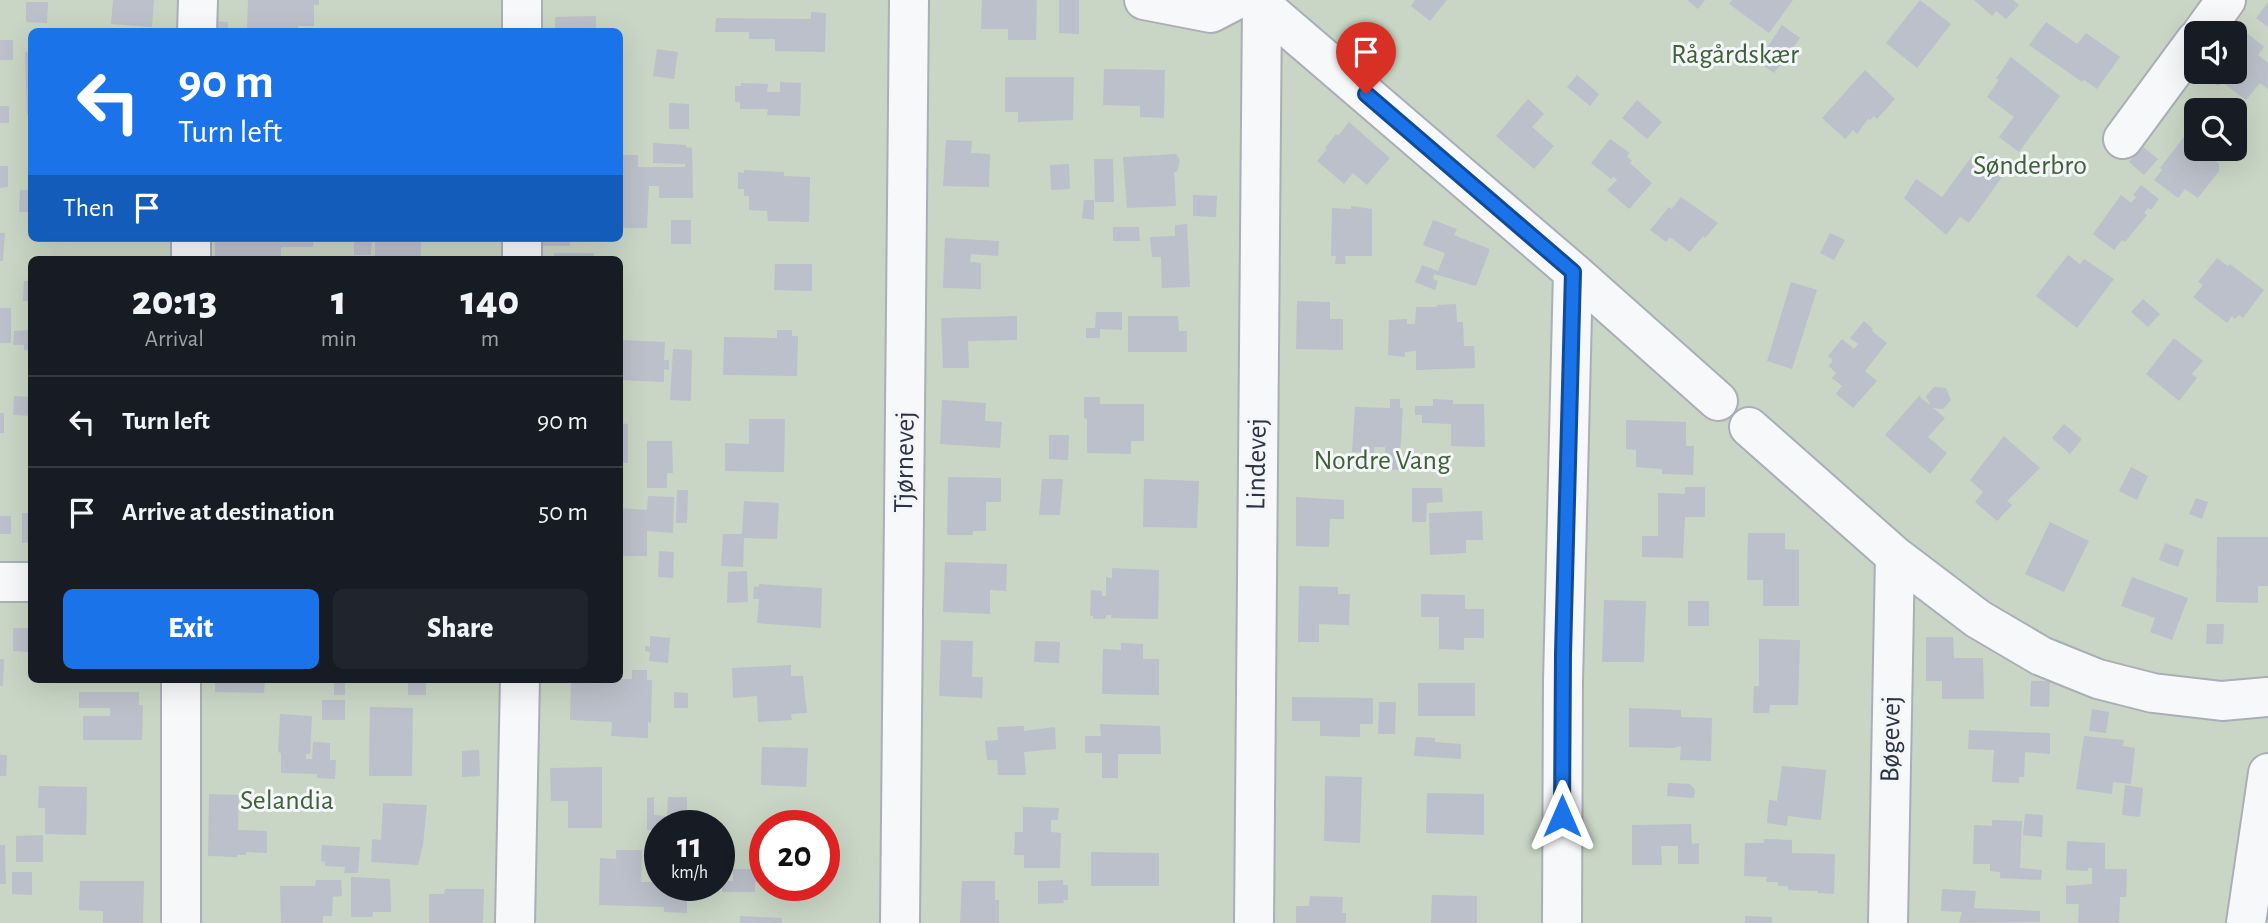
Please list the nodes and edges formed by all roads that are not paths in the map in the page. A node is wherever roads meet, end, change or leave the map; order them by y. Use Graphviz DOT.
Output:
graph roads {
  1 [pos="198,0"];
  2 [pos="522,0"];
  3 [pos="909,0"];
  4 [pos="1144,0"];
  5 [pos="2226,0"];
  6 [pos="1251,2"];
  7 [pos="2211,21"];
  8 [pos="197,28"];
  9 [pos="522,28"];
  10 [pos="2184,56"];
  11 [pos="2123,139"];
  12 [pos="1573,272"];
  13 [pos="1718,401"];
  14 [pos="1749,427"];
  15 [pos="1895,556"];
  16 [pos="0,582"];
  17 [pos="28,582"];
  18 [pos="181,683"];
  19 [pos="520,683"];
  20 [pos="2268,697"];
  21 [pos="2268,773"];
  22 [pos="181,923"];
  23 [pos="515,923"];
  24 [pos="900,923"];
  25 [pos="1254,923"];
  26 [pos="1562,923"];
  27 [pos="1888,923"];
  28 [pos="2246,923"];
  1 -- 8 [label="street"];
  2 -- 9 [label="street"];
  3 -- 24 [label="street, Tjørnevej"];
  4 -- 6 [label="street"];
  5 -- 7 [label="street"];
  6 -- 12 [label="street"];
  6 -- 25 [label="street, Lindevej"];
  10 -- 11 [label="street"];
  12 -- 13 [label="street"];
  12 -- 26 [label="street"];
  14 -- 15 [label="street"];
  15 -- 20 [label="street"];
  15 -- 27 [label="street, Bøgevej"];
  16 -- 17 [label="street"];
  18 -- 22 [label="street"];
  19 -- 23 [label="street"];
  21 -- 28 [label="street"];
}
